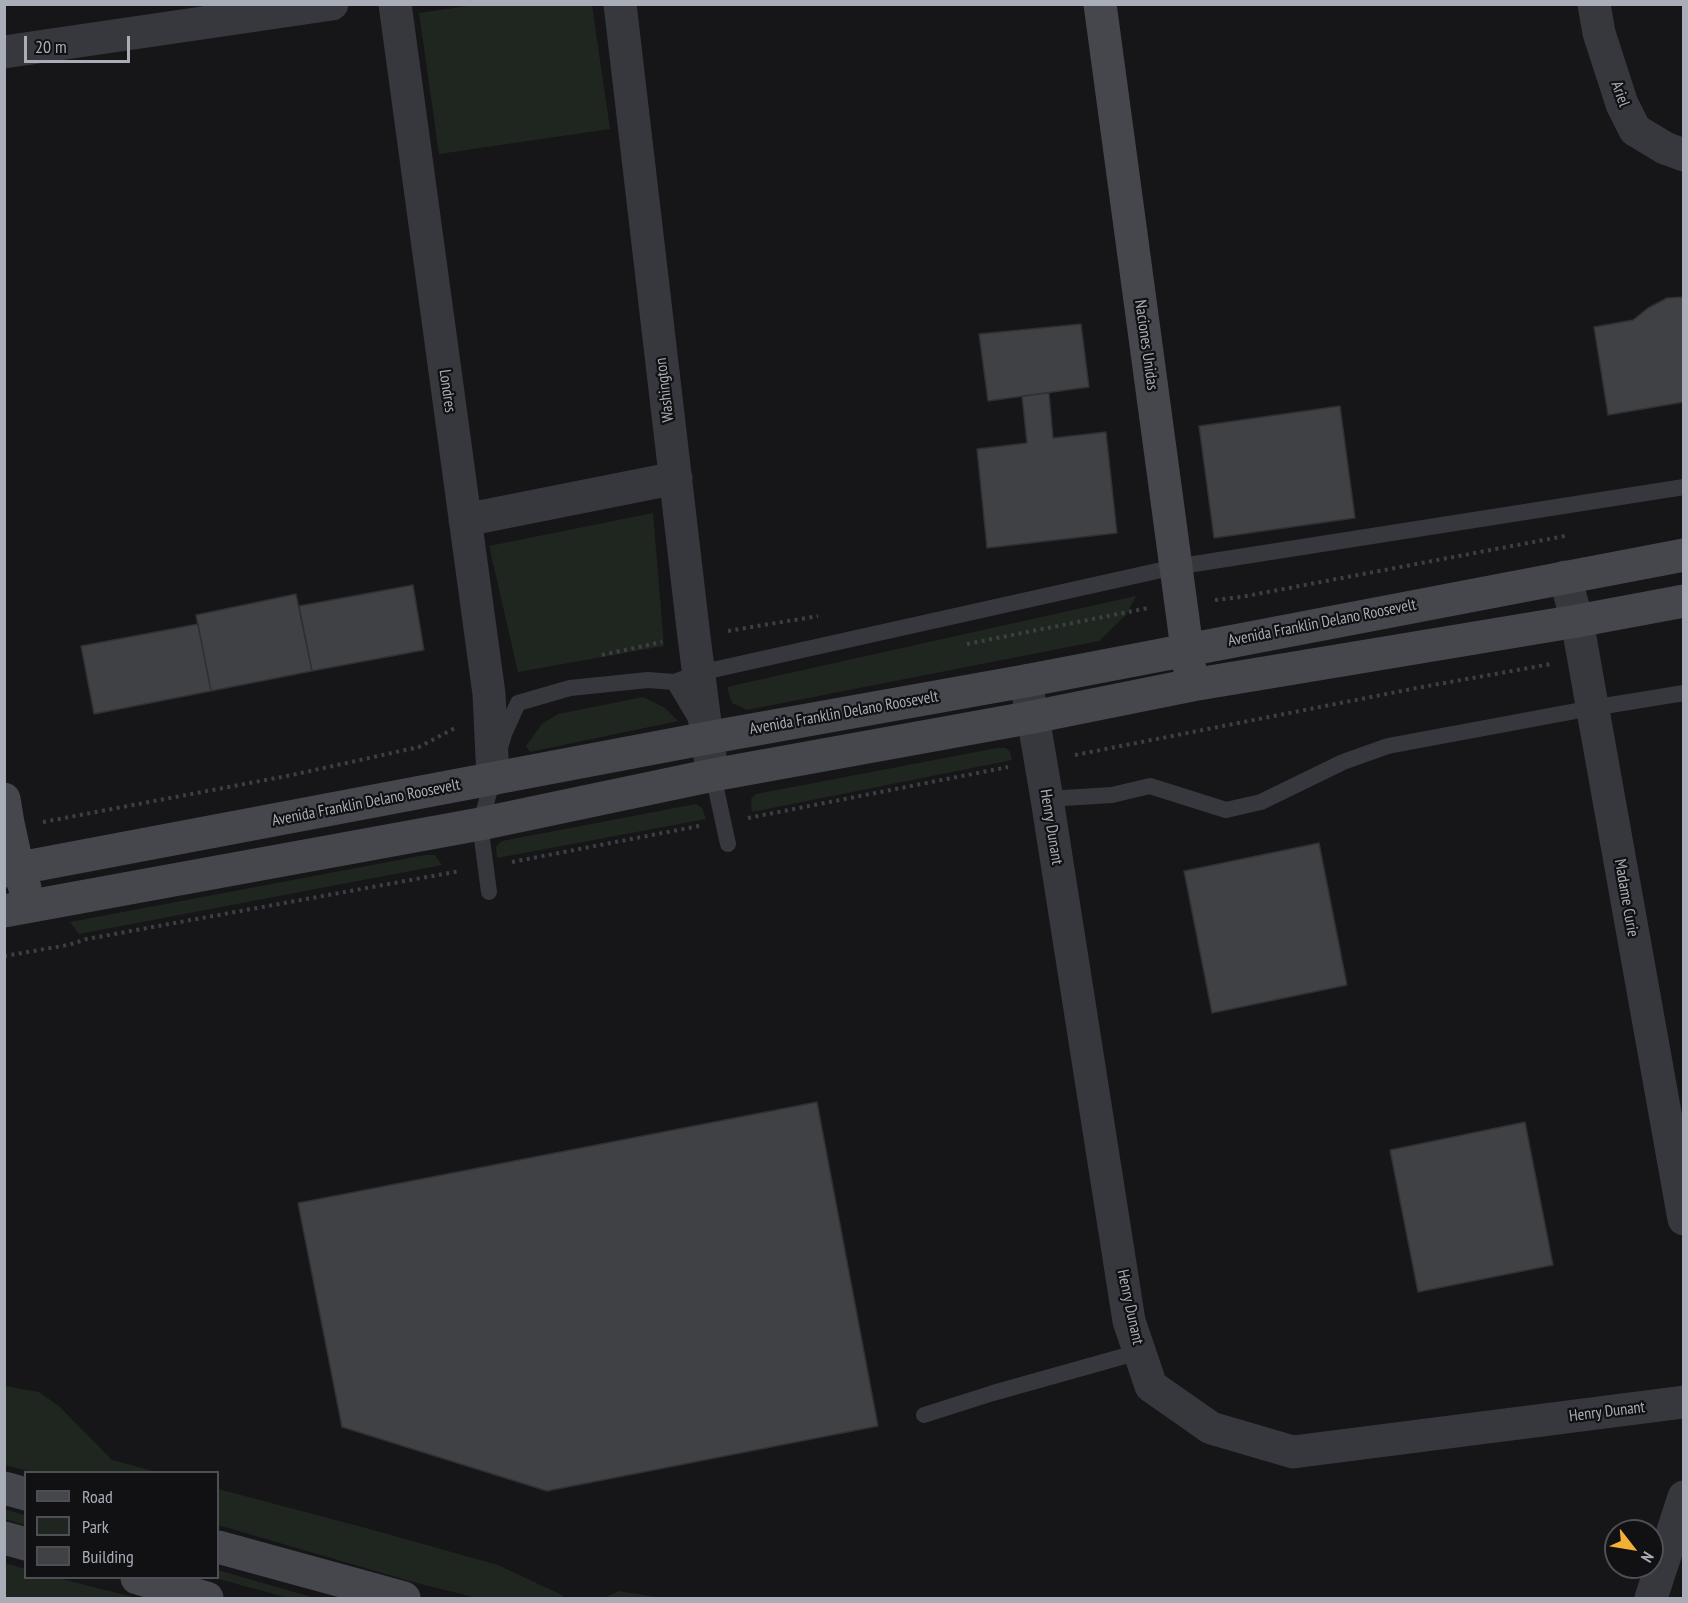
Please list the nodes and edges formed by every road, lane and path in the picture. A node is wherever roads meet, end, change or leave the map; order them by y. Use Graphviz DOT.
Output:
graph roads {
  1 [pos="332,4"];
  2 [pos="395,4"];
  3 [pos="620,4"];
  4 [pos="1100,4"];
  5 [pos="1594,4"];
  6 [pos="4,52"];
  7 [pos="1683,155"];
  8 [pos="676,478"];
  9 [pos="1683,487"];
  10 [pos="465,520"];
  11 [pos="1683,555"];
  12 [pos="1175,567"];
  13 [pos="1565,577"];
  14 [pos="1683,601"];
  15 [pos="1577,621"];
  16 [pos="1187,649"];
  17 [pos="1584,660"];
  18 [pos="687,677"];
  19 [pos="1025,681"];
  20 [pos="1192,685"];
  21 [pos="1683,693"];
  22 [pos="1593,708"];
  23 [pos="1033,717"];
  24 [pos="707,738"];
  25 [pos="1040,762"];
  26 [pos="713,775"];
  27 [pos="493,779"];
  28 [pos="4,799"];
  29 [pos="1047,799"];
  30 [pos="723,823"];
  31 [pos="480,824"];
  32 [pos="728,844"];
  33 [pos="486,868"];
  34 [pos="11,870"];
  35 [pos="489,892"];
  36 [pos="18,909"];
  37 [pos="4,956"];
  38 [pos="1683,1219"];
  39 [pos="1140,1352"];
  40 [pos="1683,1402"];
  41 [pos="924,1415"];
  42 [pos="4,1488"];
  43 [pos="24,1493"];
  44 [pos="1683,1497"];
  45 [pos="4,1538"];
  46 [pos="24,1543"];
  47 [pos="219,1547"];
  48 [pos="140,1579"];
  49 [pos="207,1599"];
  50 [pos="404,1599"];
  51 [pos="1651,1599"];
  1 -- 6 [label="street"];
  2 -- 10 [label="street, Londres"];
  3 -- 8 [label="street, Washington"];
  4 -- 12 [label="main road, Naciones Unidas"];
  5 -- 7 [label="street, Ariel"];
  8 -- 10 [label="street"];
  8 -- 18 [label="street, Washington"];
  9 -- 12 [label="lane"];
  10 -- 27 [label="street, Londres"];
  11 -- 13 [label="main road, Avenida Franklin Delano Roosevelt"];
  12 -- 16 [label="main road, Naciones Unidas"];
  12 -- 18 [label="lane"];
  13 -- 15 [label="street, Madame Curie"];
  13 -- 16 [label="main road, Avenida Franklin Delano Roosevelt"];
  14 -- 15 [label="main road"];
  15 -- 17 [label="street, Madame Curie"];
  15 -- 20 [label="main road"];
  16 -- 19 [label="main road, Avenida Franklin Delano Roosevelt"];
  16 -- 20 [label="main road, Naciones Unidas"];
  17 -- 22 [label="street, Madame Curie"];
  17 -- 25 [label="path"];
  18 -- 24 [label="street, Washington"];
  18 -- 27 [label="lane"];
  19 -- 23 [label="street, Henry Dunant"];
  19 -- 24 [label="main road, Avenida Franklin Delano Roosevelt"];
  20 -- 23 [label="main road"];
  21 -- 22 [label="lane"];
  22 -- 29 [label="lane"];
  22 -- 38 [label="street, Madame Curie"];
  23 -- 25 [label="street, Henry Dunant"];
  23 -- 26 [label="main road"];
  24 -- 26 [label="street, Washington"];
  24 -- 27 [label="main road, Avenida Franklin Delano Roosevelt"];
  25 -- 29 [label="street, Henry Dunant"];
  25 -- 30 [label="path"];
  26 -- 30 [label="lane"];
  26 -- 31 [label="main road"];
  27 -- 31 [label="lane"];
  27 -- 34 [label="main road, Avenida Franklin Delano Roosevelt"];
  28 -- 34 [label="main road"];
  29 -- 39 [label="street, Henry Dunant"];
  30 -- 32 [label="lane"];
  30 -- 33 [label="path"];
  31 -- 33 [label="lane"];
  31 -- 36 [label="main road"];
  33 -- 35 [label="lane"];
  33 -- 37 [label="path"];
  34 -- 36 [label="main road"];
  39 -- 40 [label="street, Henry Dunant"];
  39 -- 41 [label="lane"];
  42 -- 43 [label="main road"];
  44 -- 51 [label="street"];
  45 -- 46 [label="main road"];
  47 -- 50 [label="main road"];
  48 -- 49 [label="main road"];
}
